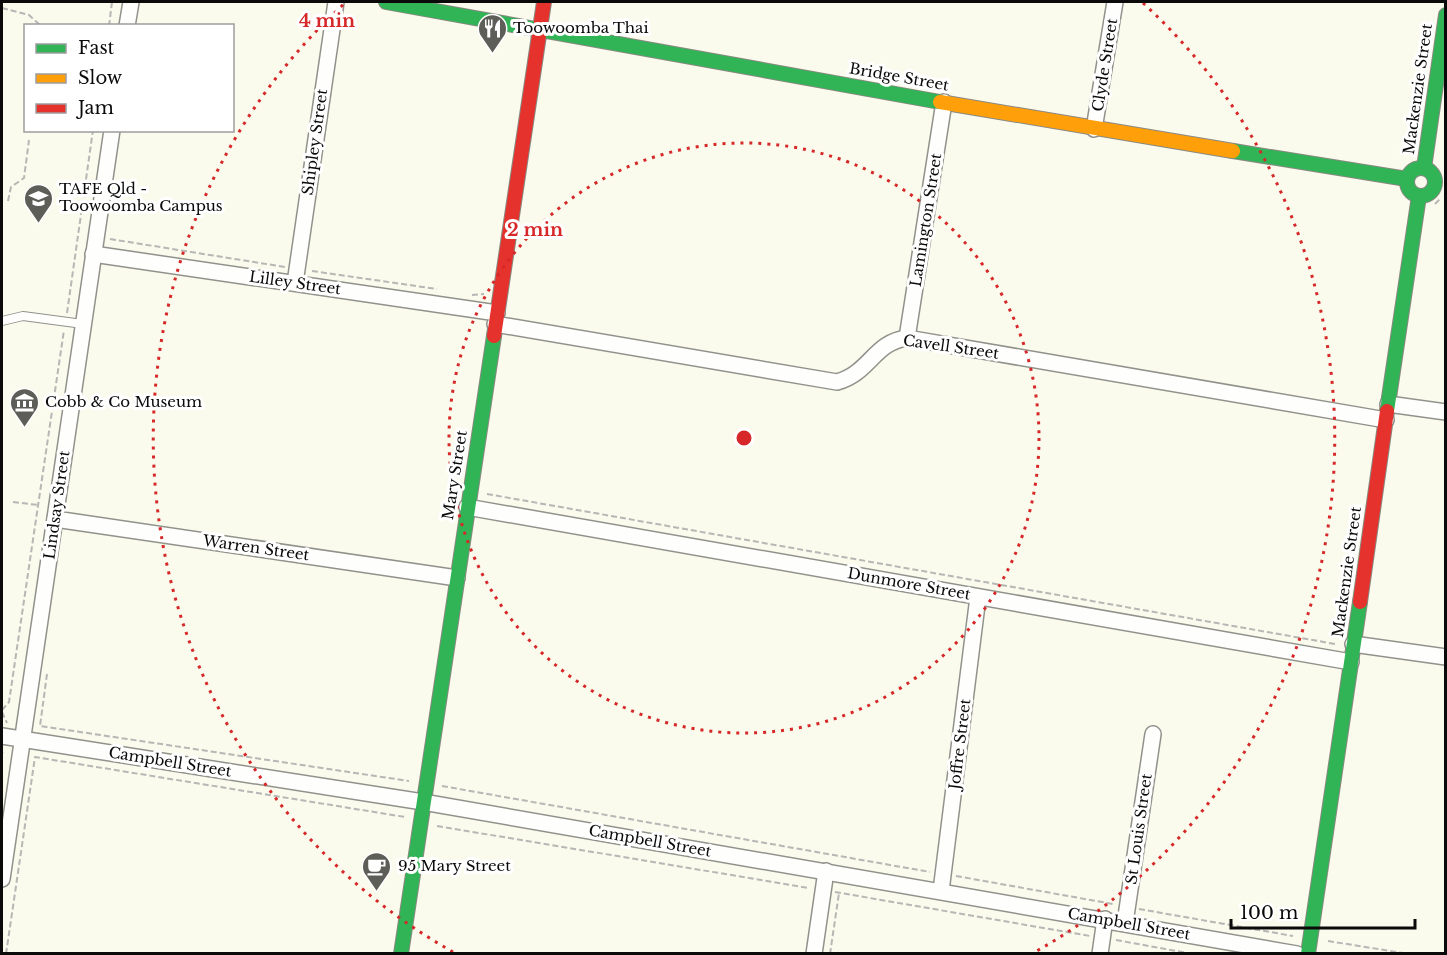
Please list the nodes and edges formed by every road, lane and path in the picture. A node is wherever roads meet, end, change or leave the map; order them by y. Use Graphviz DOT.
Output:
graph roads {
  1 [pos="112,2"];
  2 [pos="131,2"];
  3 [pos="336,2"];
  4 [pos="386,2"];
  5 [pos="544,2"];
  6 [pos="1115,2"];
  7 [pos="2,8"];
  8 [pos="1446,15"];
  9 [pos="39,24"];
  10 [pos="109,24"];
  11 [pos="128,24"];
  12 [pos="540,32"];
  13 [pos="944,102"];
  14 [pos="1094,129"];
  15 [pos="93,132"];
  16 [pos="112,132"];
  17 [pos="29,140"];
  18 [pos="1424,168"];
  19 [pos="1407,179"];
  20 [pos="1440,186"];
  21 [pos="1419,196"];
  22 [pos="8,201"];
  23 [pos="93,254"];
  24 [pos="295,283"];
  25 [pos="496,319"];
  26 [pos="2,321"];
  27 [pos="65,322"];
  28 [pos="83,324"];
  29 [pos="908,338"];
  30 [pos="1388,404"];
  31 [pos="1446,412"];
  32 [pos="1386,420"];
  33 [pos="487,494"];
  34 [pos="13,502"];
  35 [pos="38,505"];
  36 [pos="467,507"];
  37 [pos="55,519"];
  38 [pos="457,578"];
  39 [pos="978,597"];
  40 [pos="1335,644"];
  41 [pos="1353,644"];
  42 [pos="1446,657"];
  43 [pos="1351,662"];
  44 [pos="2,711"];
  45 [pos="40,726"];
  46 [pos="4,729"];
  47 [pos="1153,734"];
  48 [pos="21,739"];
  49 [pos="409,781"];
  50 [pos="442,786"];
  51 [pos="423,802"];
  52 [pos="405,816"];
  53 [pos="826,871"];
  54 [pos="943,874"];
  55 [pos="2,879"];
  56 [pos="941,891"];
  57 [pos="839,893"];
  58 [pos="1127,906"];
  59 [pos="1105,919"];
  60 [pos="1125,923"];
  61 [pos="1294,936"];
  62 [pos="1325,941"];
  63 [pos="6,954"];
  64 [pos="401,954"];
  65 [pos="814,954"];
  66 [pos="830,954"];
  67 [pos="1100,954"];
  68 [pos="1297,954"];
  69 [pos="1308,954"];
  70 [pos="1409,954"];
  1 -- 10 [label="path"];
  2 -- 11 [label="street"];
  3 -- 24 [label="street, Shipley Street"];
  4 -- 12 [label="street, Bridge Street"];
  5 -- 12 [label="street, Mary Street"];
  6 -- 14 [label="street, Clyde Street"];
  7 -- 9 [label="path"];
  8 -- 18 [label="street, Mackenzie Street"];
  12 -- 13 [label="street, Bridge Street"];
  12 -- 25 [label="street, Mary Street"];
  13 -- 14 [label="street, Bridge Street"];
  13 -- 29 [label="street, Lamington Street"];
  14 -- 19 [label="street, Bridge Street"];
  15 -- 27 [label="path"];
  16 -- 23 [label="street, Lindsay Street"];
  17 -- 22 [label="path"];
  18 -- 19 [label="street"];
  18 -- 20 [label="street"];
  19 -- 21 [label="street"];
  20 -- 21 [label="street"];
  21 -- 30 [label="street, Mackenzie Street"];
  23 -- 24 [label="street, Lilley Street"];
  23 -- 28 [label="street, Lindsay Street"];
  24 -- 25 [label="street, Lilley Street"];
  25 -- 29 [label="street, Cavell Street"];
  25 -- 36 [label="street, Mary Street"];
  26 -- 27 [label="lane"];
  27 -- 28 [label="lane"];
  27 -- 35 [label="path"];
  28 -- 37 [label="street, Lindsay Street"];
  29 -- 32 [label="street, Cavell Street"];
  30 -- 31 [label="street"];
  30 -- 32 [label="street, Mackenzie Street"];
  32 -- 41 [label="street, Mackenzie Street"];
  33 -- 40 [label="path"];
  34 -- 35 [label="path"];
  35 -- 44 [label="path"];
  36 -- 38 [label="street, Mary Street"];
  36 -- 39 [label="street, Dunmore Street"];
  37 -- 38 [label="street, Warren Street"];
  37 -- 48 [label="street, Lindsay Street"];
  38 -- 51 [label="street, Mary Street"];
  39 -- 43 [label="street, Dunmore Street"];
  39 -- 54 [label="street, Joffre Street"];
  41 -- 42 [label="street"];
  41 -- 43 [label="street, Mackenzie Street"];
  43 -- 69 [label="street, Mackenzie Street"];
  44 -- 46 [label="path"];
  45 -- 49 [label="path"];
  46 -- 48 [label="street, Campbell Street"];
  47 -- 58 [label="street, St Louis Street"];
  48 -- 51 [label="street, Campbell Street"];
  48 -- 55 [label="street, Lindsay Street"];
  50 -- 54 [label="path"];
  51 -- 53 [label="street, Campbell Street"];
  51 -- 64 [label="street, Mary Street"];
  52 -- 63 [label="path"];
  53 -- 56 [label="street, Campbell Street"];
  53 -- 65 [label="street"];
  54 -- 56 [label="street, Joffre Street"];
  54 -- 58 [label="path"];
  56 -- 59 [label="street, Campbell Street"];
  57 -- 66 [label="path"];
  58 -- 60 [label="street, St Louis Street"];
  58 -- 61 [label="path"];
  59 -- 60 [label="street, Campbell Street"];
  59 -- 67 [label="street"];
  60 -- 68 [label="street, Campbell Street"];
  62 -- 70 [label="path"];
}
